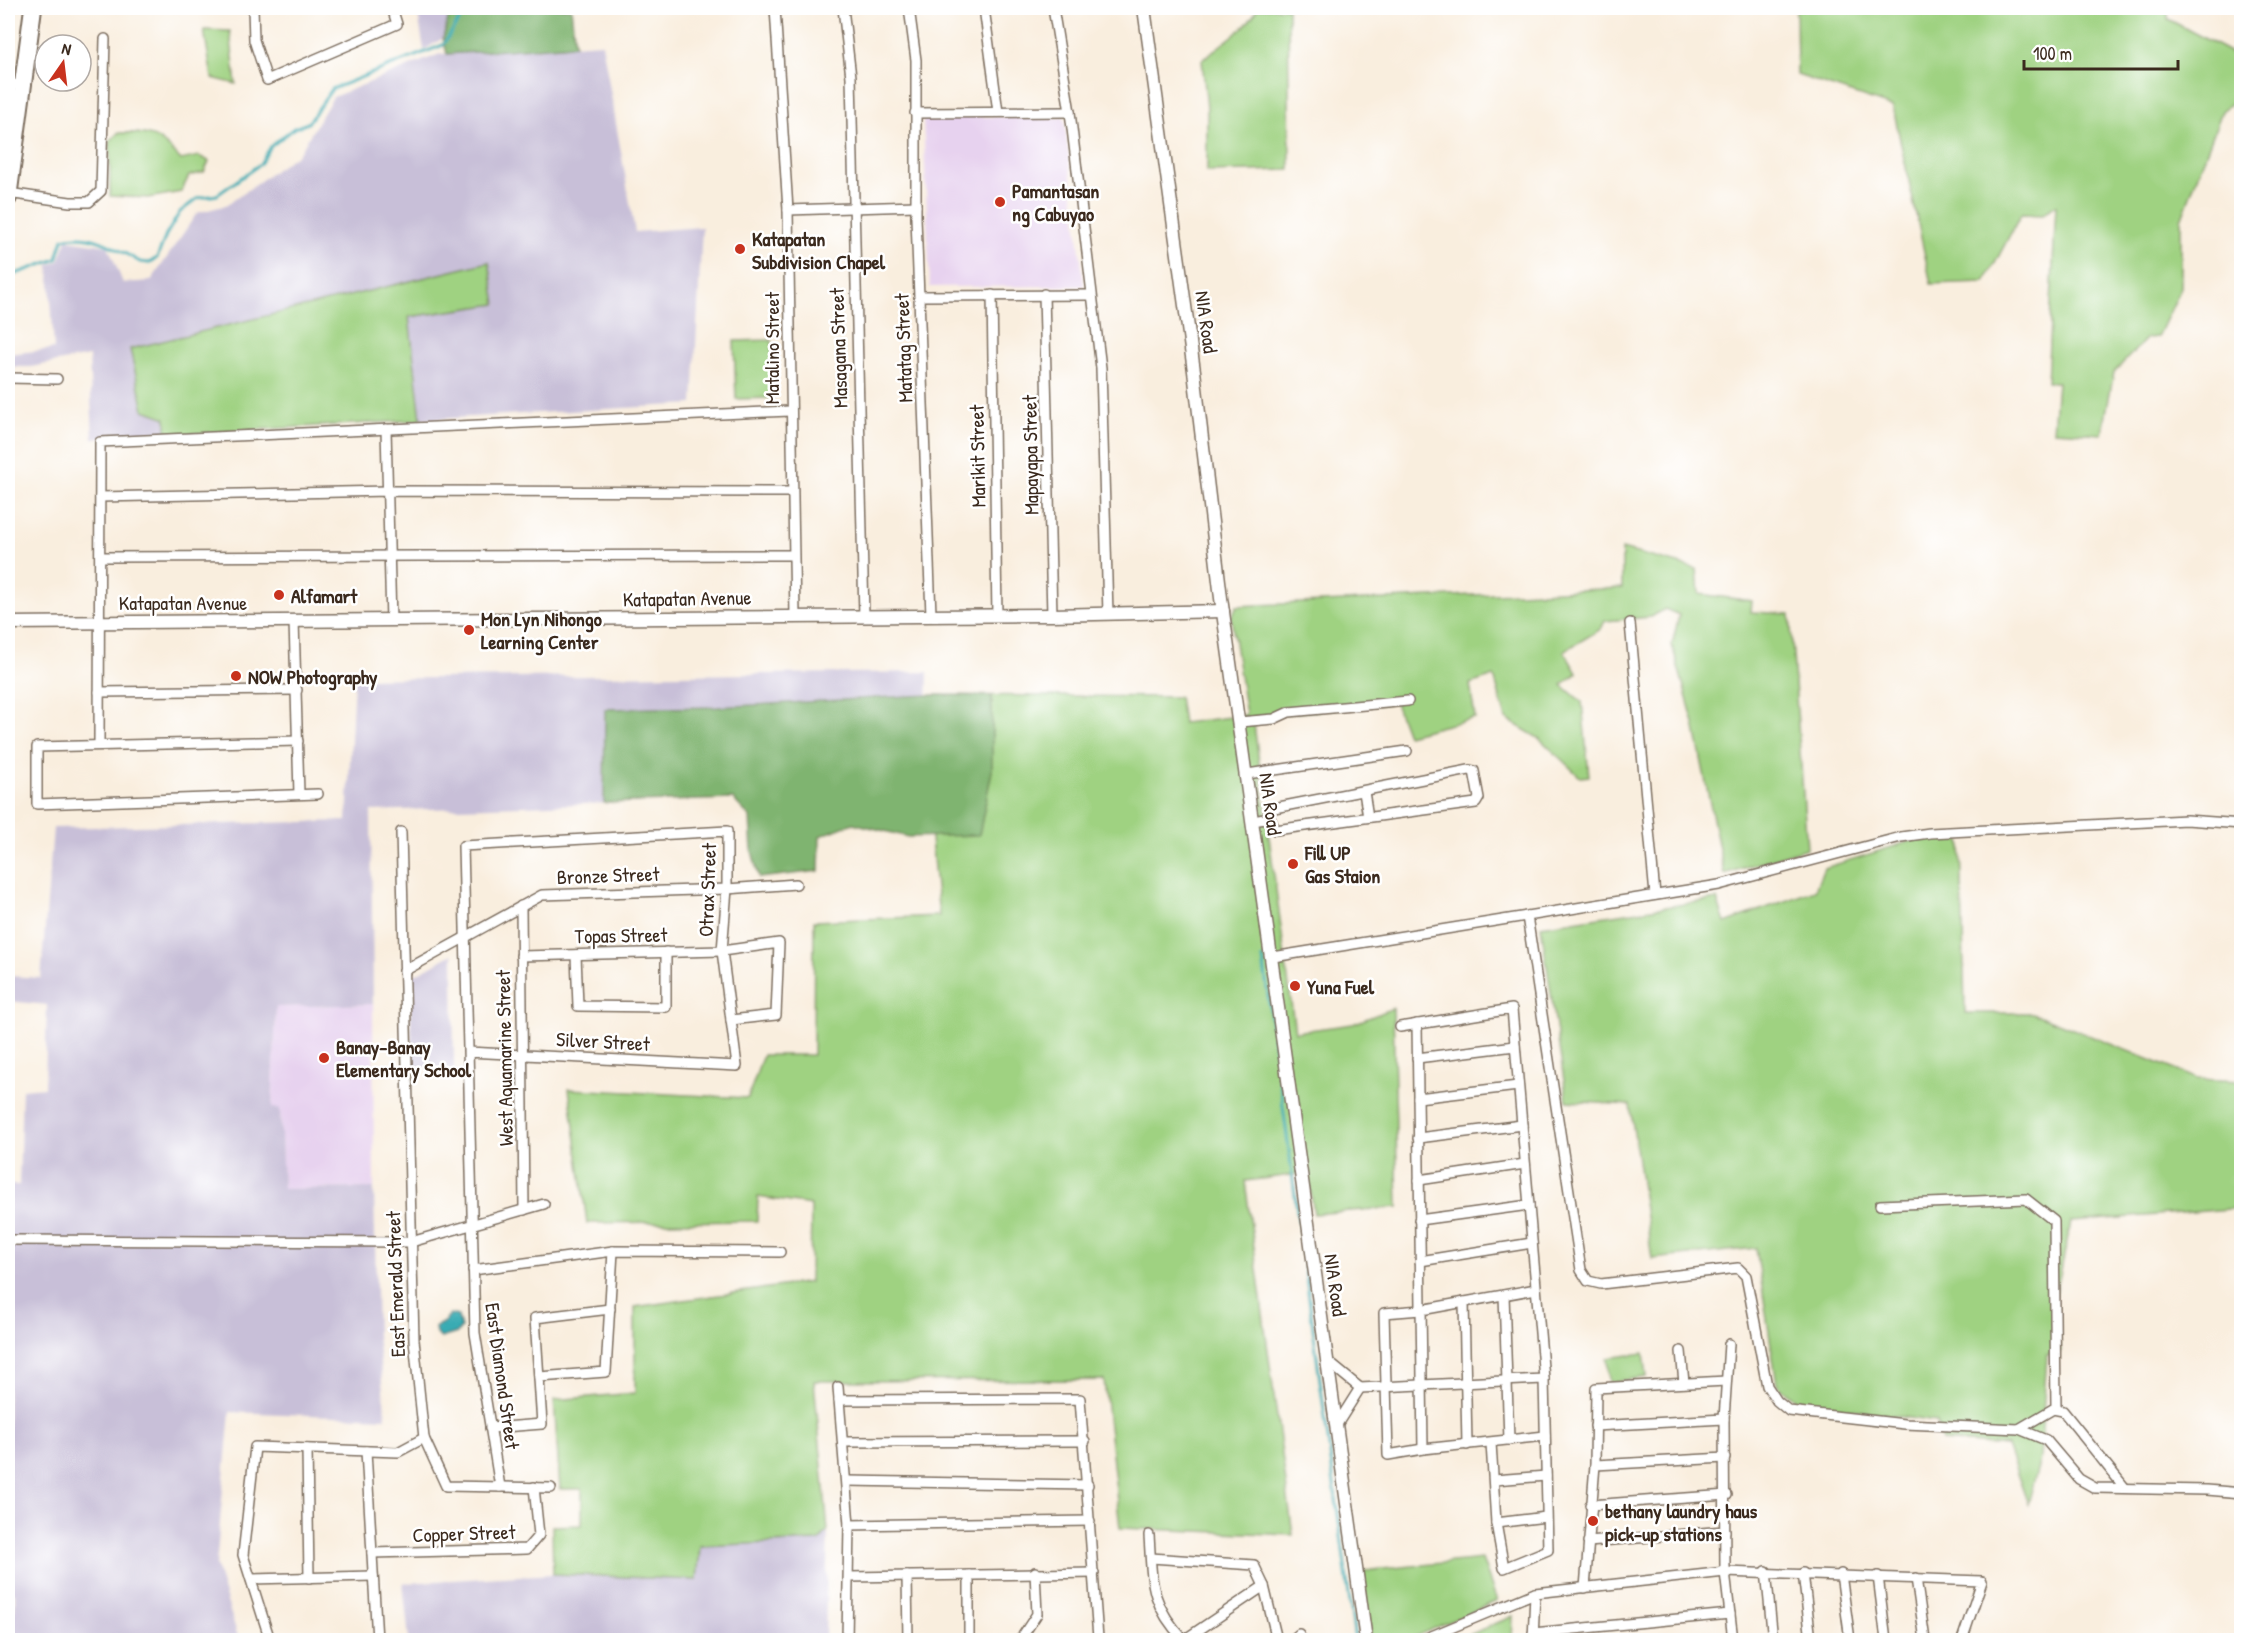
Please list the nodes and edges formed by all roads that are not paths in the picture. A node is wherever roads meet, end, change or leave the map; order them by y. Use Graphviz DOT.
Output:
graph roads {
  1 [pos="33,8"];
  2 [pos="253,8"];
  3 [pos="392,8"];
  4 [pos="775,8"];
  5 [pos="843,8"];
  6 [pos="909,8"];
  7 [pos="984,8"];
  8 [pos="1053,8"];
  9 [pos="1144,8"];
  10 [pos="105,39"];
  11 [pos="15,85"];
  12 [pos="998,112"];
  13 [pos="1070,112"];
  14 [pos="915,113"];
  15 [pos="8,193"];
  16 [pos="8,198"];
  17 [pos="916,206"];
  18 [pos="852,208"];
  19 [pos="788,210"];
  20 [pos="1044,294"];
  21 [pos="920,296"];
  22 [pos="992,296"];
  23 [pos="1091,296"];
  24 [pos="8,378"];
  25 [pos="57,378"];
  26 [pos="790,411"];
  27 [pos="386,429"];
  28 [pos="388,491"];
  29 [pos="791,492"];
  30 [pos="100,497"];
  31 [pos="389,555"];
  32 [pos="792,555"];
  33 [pos="100,557"];
  34 [pos="1223,611"];
  35 [pos="931,615"];
  36 [pos="1052,615"];
  37 [pos="1108,615"];
  38 [pos="795,616"];
  39 [pos="864,616"];
  40 [pos="998,616"];
  41 [pos="294,621"];
  42 [pos="392,621"];
  43 [pos="100,622"];
  44 [pos="8,623"];
  45 [pos="1630,624"];
  46 [pos="297,690"];
  47 [pos="99,692"];
  48 [pos="1408,701"];
  49 [pos="1239,722"];
  50 [pos="298,741"];
  51 [pos="99,745"];
  52 [pos="1407,751"];
  53 [pos="1247,774"];
  54 [pos="1364,792"];
  55 [pos="299,794"];
  56 [pos="318,794"];
  57 [pos="1368,817"];
  58 [pos="1270,818"];
  59 [pos="1253,820"];
  60 [pos="2241,824"];
  61 [pos="727,831"];
  62 [pos="401,832"];
  63 [pos="796,884"];
  64 [pos="727,889"];
  65 [pos="1655,895"];
  66 [pos="521,906"];
  67 [pos="1527,916"];
  68 [pos="465,938"];
  69 [pos="722,951"];
  70 [pos="666,952"];
  71 [pos="576,955"];
  72 [pos="521,956"];
  73 [pos="1273,957"];
  74 [pos="404,971"];
  75 [pos="731,1020"];
  76 [pos="1417,1024"];
  77 [pos="1400,1027"];
  78 [pos="1515,1046"];
  79 [pos="468,1052"];
  80 [pos="522,1055"];
  81 [pos="1417,1058"];
  82 [pos="737,1066"];
  83 [pos="1518,1086"];
  84 [pos="1418,1098"];
  85 [pos="1522,1125"];
  86 [pos="1418,1138"];
  87 [pos="1525,1164"];
  88 [pos="1419,1180"];
  89 [pos="544,1204"];
  90 [pos="1529,1205"];
  91 [pos="1880,1205"];
  92 [pos="524,1210"];
  93 [pos="1419,1220"];
  94 [pos="472,1225"];
  95 [pos="8,1240"];
  96 [pos="411,1242"];
  97 [pos="1532,1243"];
  98 [pos="613,1251"];
  99 [pos="780,1252"];
  100 [pos="1420,1261"];
  101 [pos="473,1269"];
  102 [pos="1536,1289"];
  103 [pos="1504,1295"];
  104 [pos="1464,1302"];
  105 [pos="610,1309"];
  106 [pos="1421,1310"];
  107 [pos="1729,1344"];
  108 [pos="1681,1351"];
  109 [pos="1326,1360"];
  110 [pos="539,1377"];
  111 [pos="1544,1379"];
  112 [pos="1507,1380"];
  113 [pos="1726,1381"];
  114 [pos="1466,1382"];
  115 [pos="1684,1383"];
  116 [pos="1422,1384"];
  117 [pos="1386,1386"];
  118 [pos="838,1388"];
  119 [pos="1360,1388"];
  120 [pos="839,1400"];
  121 [pos="2056,1408"];
  122 [pos="1724,1419"];
  123 [pos="1336,1426"];
  124 [pos="1595,1426"];
  125 [pos="490,1428"];
  126 [pos="2019,1430"];
  127 [pos="1545,1436"];
  128 [pos="424,1438"];
  129 [pos="1509,1440"];
  130 [pos="1085,1441"];
  131 [pos="843,1442"];
  132 [pos="1491,1443"];
  133 [pos="1467,1445"];
  134 [pos="307,1449"];
  135 [pos="1423,1449"];
  136 [pos="366,1451"];
  137 [pos="1725,1458"];
  138 [pos="1595,1465"];
  139 [pos="1546,1476"];
  140 [pos="1494,1480"];
  141 [pos="847,1482"];
  142 [pos="1088,1485"];
  143 [pos="500,1487"];
  144 [pos="534,1487"];
  145 [pos="551,1488"];
  146 [pos="2126,1488"];
  147 [pos="2241,1493"];
  148 [pos="1726,1495"];
  149 [pos="1590,1505"];
  150 [pos="1546,1517"];
  151 [pos="1090,1521"];
  152 [pos="1496,1523"];
  153 [pos="849,1525"];
  154 [pos="1725,1531"];
  155 [pos="1149,1535"];
  156 [pos="1588,1542"];
  157 [pos="372,1553"];
  158 [pos="1150,1558"];
  159 [pos="1766,1571"];
  160 [pos="1035,1572"];
  161 [pos="1725,1572"];
  162 [pos="1094,1573"];
  163 [pos="1803,1573"];
  164 [pos="1841,1574"];
  165 [pos="969,1575"];
  166 [pos="373,1576"];
  167 [pos="907,1576"];
  168 [pos="1878,1576"];
  169 [pos="849,1577"];
  170 [pos="309,1578"];
  171 [pos="1916,1578"];
  172 [pos="251,1579"];
  173 [pos="1264,1586"];
  174 [pos="1586,1588"];
  175 [pos="1534,1593"];
  176 [pos="1730,1614"];
  177 [pos="1533,1637"];
  178 [pos="270,1640"];
  179 [pos="1098,1640"];
  180 [pos="1184,1640"];
  181 [pos="336,1641"];
  182 [pos="377,1641"];
  183 [pos="847,1641"];
  184 [pos="908,1641"];
  185 [pos="969,1641"];
  186 [pos="1020,1641"];
  187 [pos="1277,1641"];
  188 [pos="1366,1641"];
  189 [pos="1422,1641"];
  190 [pos="1733,1641"];
  191 [pos="1773,1641"];
  192 [pos="1811,1641"];
  193 [pos="1850,1641"];
  194 [pos="1886,1641"];
  195 [pos="1925,1641"];
  196 [pos="1962,1641"];
  1 -- 11 [label="highway"];
  2 -- 3 [label="street"];
  4 -- 19 [label="street, Matalino Street"];
  5 -- 18 [label="street, Masagana Street"];
  6 -- 14 [label="street, Matatag Street"];
  7 -- 12 [label="street"];
  8 -- 13 [label="street"];
  9 -- 34 [label="street, NIA Road"];
  10 -- 15 [label="street"];
  11 -- 15 [label="highway"];
  12 -- 13 [label="street"];
  12 -- 14 [label="street"];
  13 -- 23 [label="street"];
  14 -- 17 [label="street, Matatag Street"];
  15 -- 16 [label="highway"];
  17 -- 18 [label="street"];
  17 -- 21 [label="street, Matatag Street"];
  18 -- 19 [label="street"];
  18 -- 39 [label="street, Masagana Street"];
  19 -- 26 [label="street, Matalino Street"];
  20 -- 22 [label="street"];
  20 -- 23 [label="street"];
  20 -- 36 [label="street, Mapayapa Street"];
  21 -- 22 [label="street"];
  21 -- 35 [label="street, Matatag Street"];
  22 -- 40 [label="street, Marikit Street"];
  23 -- 37 [label="street"];
  24 -- 25 [label="street"];
  26 -- 27 [label="street"];
  26 -- 29 [label="street, Matalino Street"];
  27 -- 28 [label="street"];
  27 -- 30 [label="street"];
  28 -- 29 [label="street"];
  28 -- 30 [label="street"];
  28 -- 31 [label="street"];
  29 -- 32 [label="street, Matalino Street"];
  30 -- 33 [label="street"];
  31 -- 32 [label="street"];
  31 -- 33 [label="street"];
  31 -- 42 [label="street"];
  32 -- 38 [label="street, Matalino Street"];
  33 -- 43 [label="street"];
  34 -- 37 [label="street, Katapatan Avenue"];
  34 -- 49 [label="street, NIA Road"];
  35 -- 39 [label="street, Katapatan Avenue"];
  35 -- 40 [label="street, Katapatan Avenue"];
  36 -- 37 [label="street, Katapatan Avenue"];
  36 -- 40 [label="street, Katapatan Avenue"];
  38 -- 39 [label="street, Katapatan Avenue"];
  38 -- 42 [label="street, Katapatan Avenue"];
  41 -- 42 [label="street, Katapatan Avenue"];
  41 -- 43 [label="street, Katapatan Avenue"];
  41 -- 46 [label="street"];
  43 -- 44 [label="street, Katapatan Avenue"];
  43 -- 47 [label="street"];
  45 -- 65 [label="street"];
  46 -- 47 [label="street"];
  46 -- 50 [label="street"];
  47 -- 51 [label="street"];
  48 -- 49 [label="street"];
  49 -- 53 [label="street, NIA Road"];
  50 -- 51 [label="street"];
  50 -- 55 [label="street"];
  51 -- 55 [label="street"];
  52 -- 53 [label="street"];
  53 -- 59 [label="street, NIA Road"];
  54 -- 57 [label="street"];
  54 -- 57 [label="street"];
  54 -- 58 [label="street"];
  55 -- 56 [label="street"];
  57 -- 58 [label="street"];
  58 -- 59 [label="street"];
  59 -- 73 [label="street, NIA Road"];
  60 -- 65 [label="street"];
  61 -- 64 [label="street, Otrax Street"];
  61 -- 68 [label="street, East Diamond Street"];
  62 -- 74 [label="street, East Emerald Street"];
  63 -- 64 [label="street, Bronze Street"];
  64 -- 66 [label="street, Bronze Street"];
  64 -- 69 [label="street, Otrax Street"];
  65 -- 67 [label="street"];
  66 -- 68 [label="street, Bronze Street"];
  66 -- 72 [label="street, West Aquamarine Street"];
  67 -- 73 [label="street"];
  67 -- 126 [label="street"];
  68 -- 74 [label="street, Bronze Street"];
  68 -- 79 [label="street, East Diamond Street"];
  69 -- 70 [label="street, Topas Street"];
  69 -- 75 [label="street, Otrax Street"];
  69 -- 75 [label="street, Topas Street"];
  70 -- 71 [label="street, Topas Street"];
  70 -- 71 [label="street"];
  71 -- 72 [label="street, Topas Street"];
  72 -- 80 [label="street, West Aquamarine Street"];
  73 -- 109 [label="street, NIA Road"];
  74 -- 96 [label="street, East Emerald Street"];
  75 -- 82 [label="street, Otrax Street"];
  76 -- 77 [label="street"];
  76 -- 78 [label="street"];
  76 -- 81 [label="street"];
  78 -- 81 [label="street"];
  78 -- 83 [label="street"];
  79 -- 80 [label="street, Silver Street"];
  79 -- 94 [label="street, East Diamond Street"];
  80 -- 82 [label="street, Silver Street"];
  80 -- 92 [label="street, West Aquamarine Street"];
  81 -- 84 [label="street"];
  83 -- 84 [label="street"];
  83 -- 85 [label="street"];
  84 -- 86 [label="street"];
  85 -- 86 [label="street"];
  85 -- 87 [label="street"];
  86 -- 88 [label="street"];
  87 -- 88 [label="street"];
  87 -- 90 [label="street"];
  88 -- 93 [label="street"];
  89 -- 92 [label="street"];
  90 -- 93 [label="street"];
  90 -- 97 [label="street"];
  91 -- 121 [label="street"];
  92 -- 94 [label="street"];
  93 -- 100 [label="street"];
  94 -- 96 [label="street"];
  94 -- 101 [label="street, East Diamond Street"];
  95 -- 96 [label="street"];
  96 -- 128 [label="street, East Emerald Street"];
  97 -- 100 [label="street"];
  97 -- 102 [label="street"];
  98 -- 99 [label="street"];
  98 -- 101 [label="street"];
  98 -- 105 [label="street"];
  100 -- 106 [label="street"];
  101 -- 125 [label="street, East Diamond Street"];
  102 -- 103 [label="street"];
  102 -- 111 [label="street"];
  103 -- 104 [label="street"];
  103 -- 112 [label="street"];
  104 -- 106 [label="street"];
  104 -- 114 [label="street"];
  105 -- 110 [label="street"];
  105 -- 110 [label="street"];
  106 -- 116 [label="street"];
  106 -- 117 [label="street"];
  107 -- 113 [label="street"];
  108 -- 115 [label="street"];
  109 -- 119 [label="street"];
  109 -- 123 [label="street, NIA Road"];
  110 -- 125 [label="street"];
  111 -- 112 [label="street"];
  111 -- 127 [label="street"];
  112 -- 114 [label="street"];
  112 -- 129 [label="street"];
  113 -- 115 [label="street"];
  113 -- 122 [label="street"];
  114 -- 116 [label="street"];
  114 -- 133 [label="street"];
  115 -- 124 [label="street"];
  116 -- 117 [label="street"];
  116 -- 135 [label="street"];
  117 -- 119 [label="street"];
  117 -- 135 [label="street"];
  118 -- 120 [label="street"];
  119 -- 123 [label="street"];
  120 -- 130 [label="street"];
  120 -- 131 [label="street"];
  121 -- 126 [label="street"];
  121 -- 146 [label="street"];
  122 -- 124 [label="street"];
  122 -- 137 [label="street"];
  123 -- 188 [label="street, NIA Road"];
  124 -- 138 [label="street"];
  125 -- 143 [label="street, East Diamond Street"];
  126 -- 146 [label="street"];
  127 -- 129 [label="street"];
  127 -- 139 [label="street"];
  128 -- 136 [label="street"];
  128 -- 143 [label="street, East Emerald Street"];
  129 -- 132 [label="street"];
  130 -- 131 [label="street"];
  130 -- 142 [label="street"];
  131 -- 141 [label="street"];
  132 -- 133 [label="street"];
  132 -- 140 [label="street"];
  133 -- 135 [label="street"];
  134 -- 136 [label="street"];
  134 -- 170 [label="street"];
  134 -- 172 [label="street"];
  136 -- 157 [label="street"];
  137 -- 138 [label="street"];
  137 -- 148 [label="street"];
  138 -- 149 [label="street"];
  139 -- 140 [label="street"];
  139 -- 150 [label="street"];
  140 -- 152 [label="street"];
  141 -- 142 [label="street"];
  141 -- 153 [label="street"];
  142 -- 151 [label="street"];
  143 -- 144 [label="street, East Emerald Street"];
  144 -- 145 [label="street, East Emerald Street"];
  144 -- 157 [label="street, Copper Street"];
  146 -- 147 [label="street"];
  148 -- 149 [label="street"];
  148 -- 154 [label="street"];
  149 -- 156 [label="street"];
  150 -- 152 [label="street"];
  150 -- 152 [label="street"];
  151 -- 153 [label="street"];
  151 -- 162 [label="street"];
  153 -- 169 [label="street"];
  154 -- 156 [label="street"];
  154 -- 161 [label="street"];
  155 -- 158 [label="street"];
  156 -- 174 [label="street"];
  157 -- 166 [label="street"];
  158 -- 173 [label="street"];
  158 -- 180 [label="street"];
  159 -- 161 [label="street"];
  159 -- 163 [label="street"];
  159 -- 191 [label="street"];
  160 -- 162 [label="street"];
  160 -- 165 [label="street"];
  160 -- 186 [label="street"];
  161 -- 174 [label="street"];
  161 -- 176 [label="street"];
  162 -- 179 [label="street"];
  163 -- 164 [label="street"];
  163 -- 192 [label="street"];
  164 -- 168 [label="street"];
  164 -- 193 [label="street"];
  165 -- 167 [label="street"];
  165 -- 185 [label="street"];
  166 -- 170 [label="street"];
  166 -- 182 [label="street"];
  167 -- 169 [label="street"];
  167 -- 184 [label="street"];
  168 -- 171 [label="street"];
  168 -- 194 [label="street"];
  169 -- 183 [label="street"];
  170 -- 172 [label="street"];
  171 -- 195 [label="street"];
  171 -- 196 [label="street"];
  172 -- 178 [label="street"];
  173 -- 180 [label="street"];
  173 -- 187 [label="street"];
  174 -- 175 [label="street"];
  175 -- 177 [label="street"];
  175 -- 189 [label="street"];
  176 -- 177 [label="street"];
  176 -- 190 [label="street"];
  178 -- 181 [label="street"];
}
